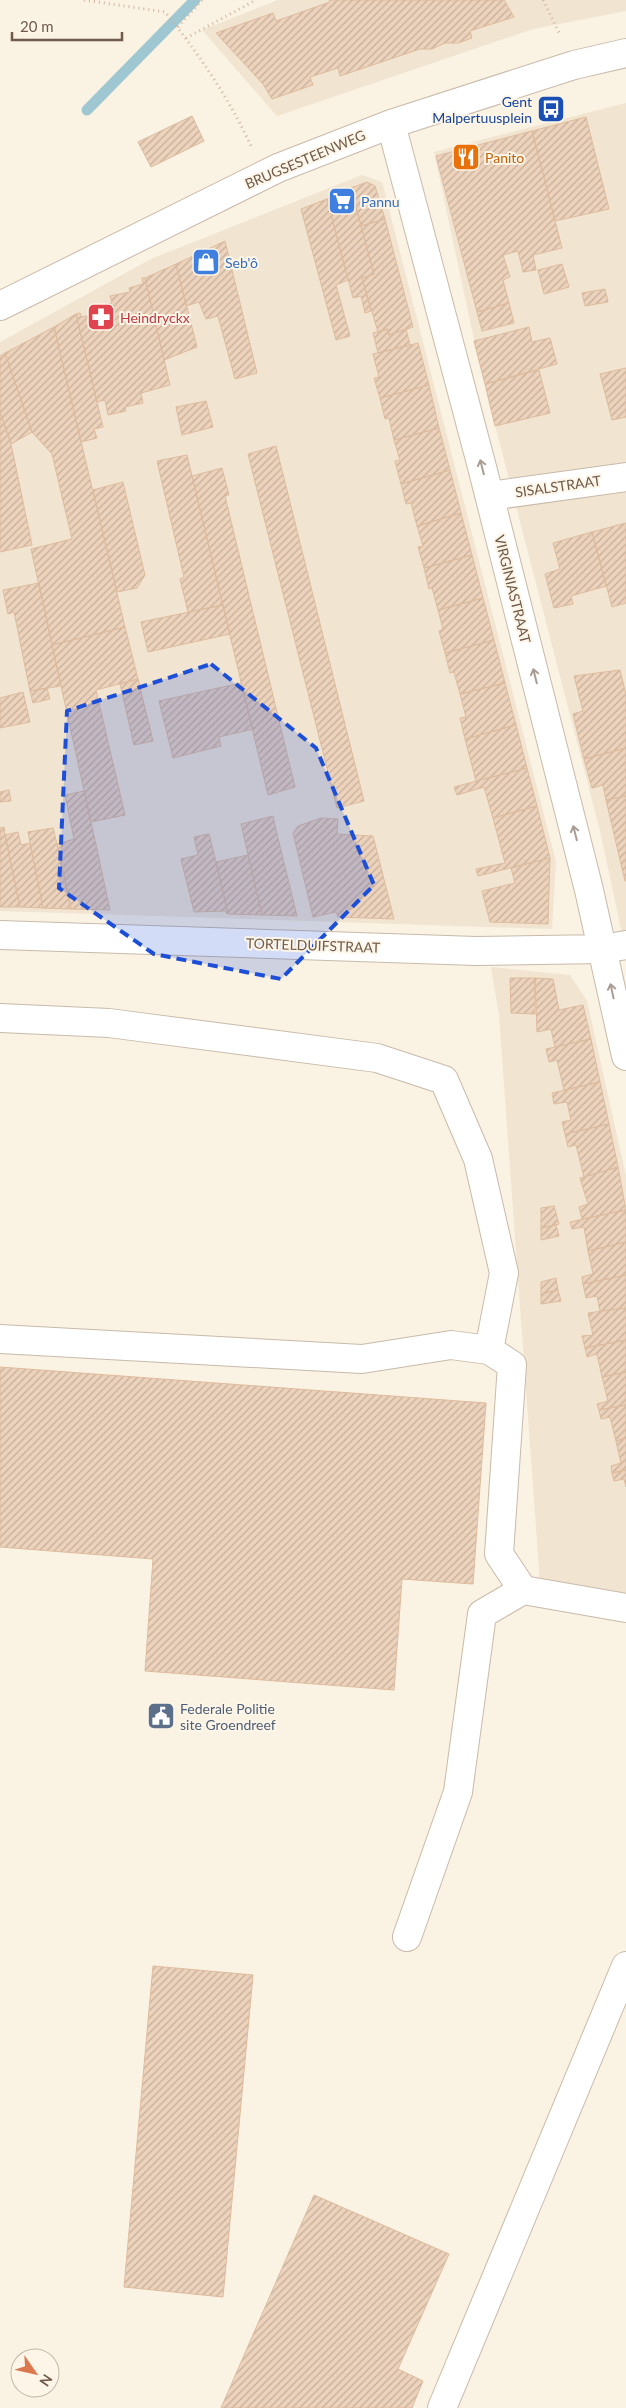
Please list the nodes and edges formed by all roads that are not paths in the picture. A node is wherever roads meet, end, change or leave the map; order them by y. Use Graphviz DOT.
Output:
graph roads {
  1 [pos="626,54"];
  2 [pos="391,124"];
  3 [pos="0,306"];
  4 [pos="626,476"];
  5 [pos="490,496"];
  6 [pos="0,935"];
  7 [pos="615,947"];
  8 [pos="0,1018"];
  9 [pos="626,1056"];
  10 [pos="0,1339"];
  11 [pos="488,1350"];
  12 [pos="523,1590"];
  13 [pos="626,1608"];
  14 [pos="407,1937"];
  15 [pos="626,1966"];
  16 [pos="442,2408"];
  1 -- 2 [label="street, BRUGSESTEENWEG"];
  2 -- 3 [label="street, BRUGSESTEENWEG"];
  5 -- 2 [label="street, VIRGINIASTRAAT, one-way"];
  4 -- 5 [label="street, SISALSTRAAT"];
  7 -- 5 [label="street, VIRGINIASTRAAT, one-way"];
  6 -- 7 [label="street, TORTELDUIFSTRAAT"];
  9 -- 7 [label="street, VIRGINIASTRAAT, one-way"];
  8 -- 11 [label="street"];
  10 -- 11 [label="street"];
  11 -- 12 [label="street"];
  12 -- 13 [label="street"];
  12 -- 14 [label="street"];
  15 -- 16 [label="street"];
}
